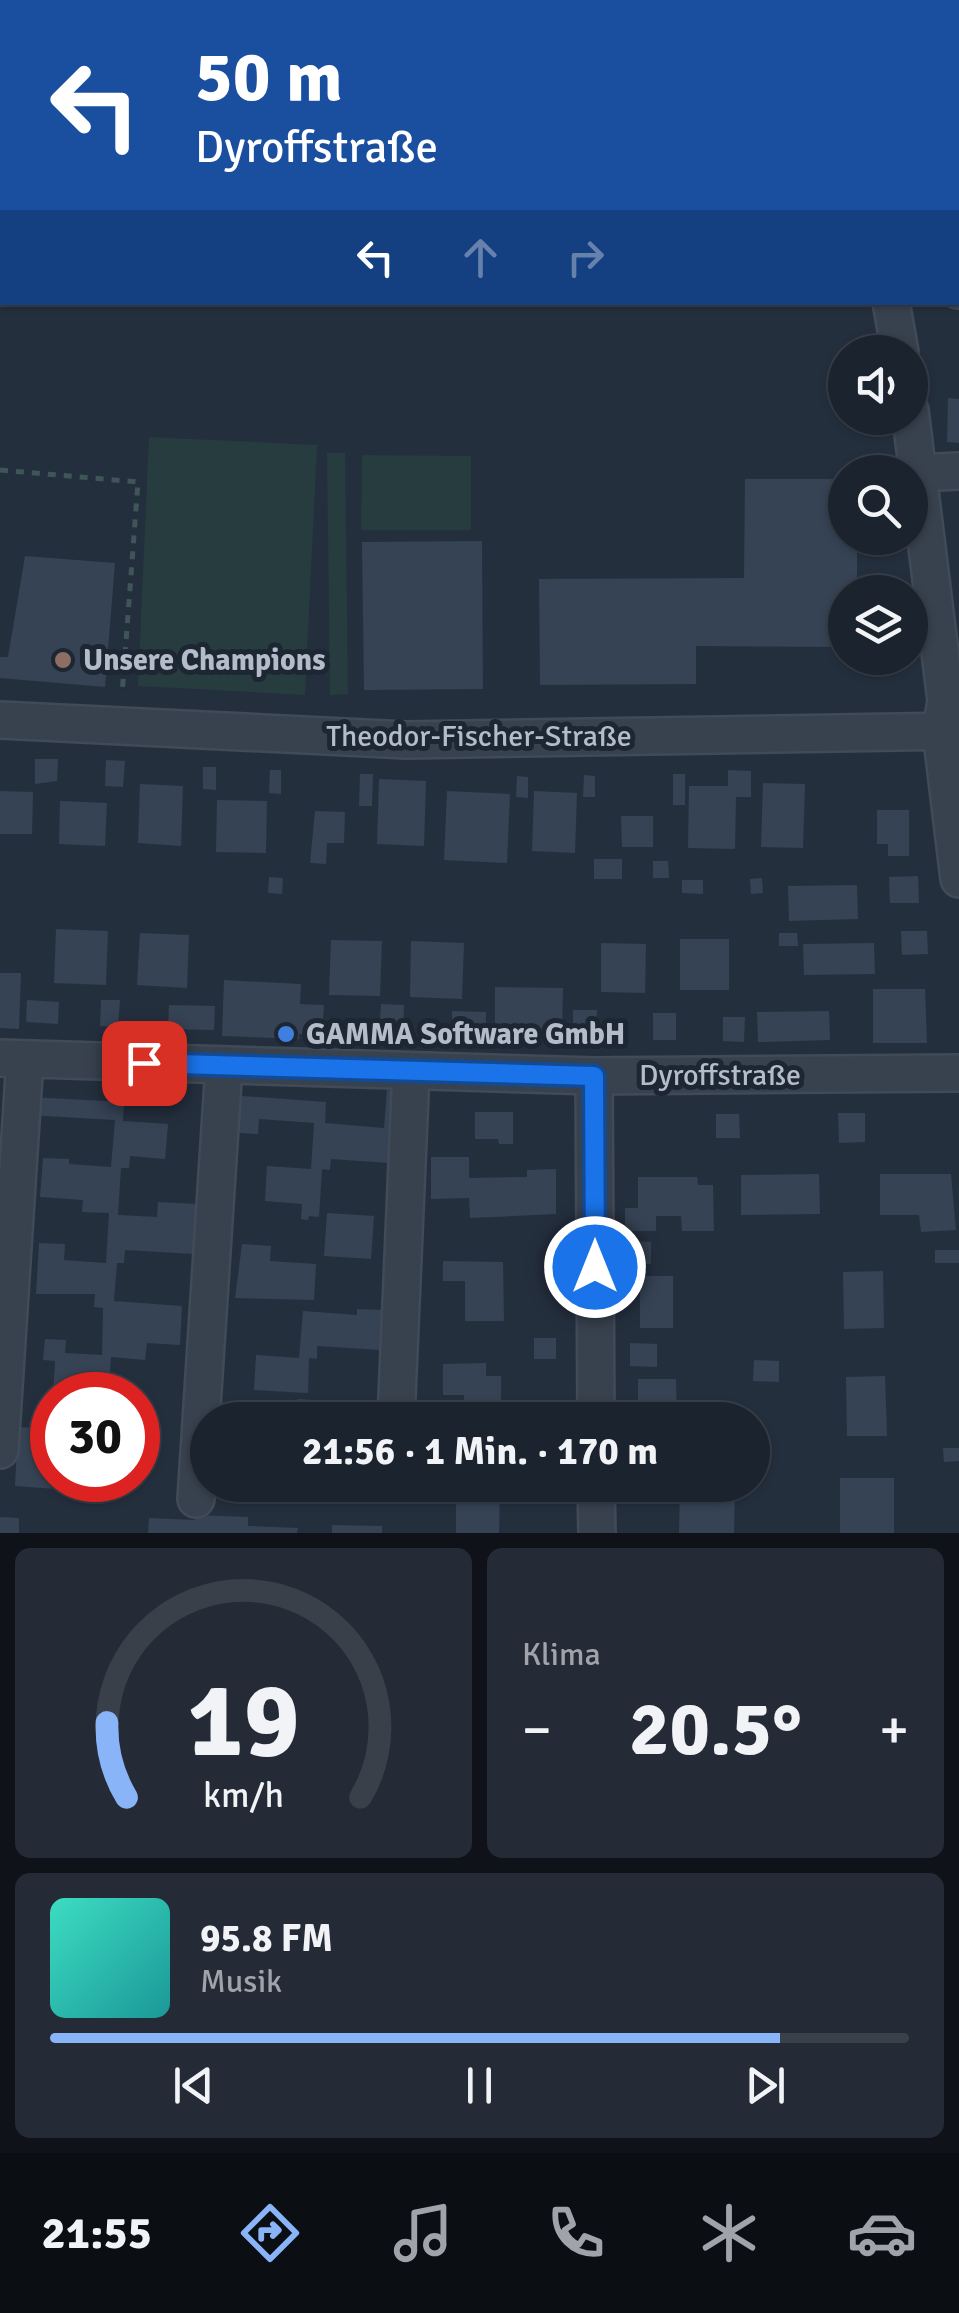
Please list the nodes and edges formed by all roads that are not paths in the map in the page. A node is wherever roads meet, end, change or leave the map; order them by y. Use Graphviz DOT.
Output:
graph roads {
  1 [pos="892,305"];
  2 [pos="897,335"];
  3 [pos="959,471"];
  4 [pos="928,473"];
  5 [pos="928,543"];
  6 [pos="0,720"];
  7 [pos="950,731"];
  8 [pos="959,879"];
  9 [pos="13,1058"];
  10 [pos="224,1066"];
  11 [pos="411,1071"];
  12 [pos="959,1073"];
  13 [pos="594,1076"];
  14 [pos="202,1402"];
  15 [pos="397,1402"];
  16 [pos="596,1402"];
  17 [pos="0,1450"];
  18 [pos="596,1502"];
  19 [pos="596,1533"];
  1 -- 2 [label="street"];
  3 -- 4 [label="street"];
  5 -- 7 [label="street"];
  6 -- 7 [label="street, Theodor-Fischer-Straße"];
  7 -- 8 [label="street"];
  9 -- 10 [label="street, Dyroffstraße"];
  9 -- 17 [label="street"];
  10 -- 11 [label="street, Dyroffstraße"];
  10 -- 14 [label="street"];
  11 -- 13 [label="street, Dyroffstraße"];
  11 -- 15 [label="street"];
  12 -- 13 [label="street, Dyroffstraße"];
  13 -- 16 [label="street"];
  18 -- 19 [label="street"];
}
